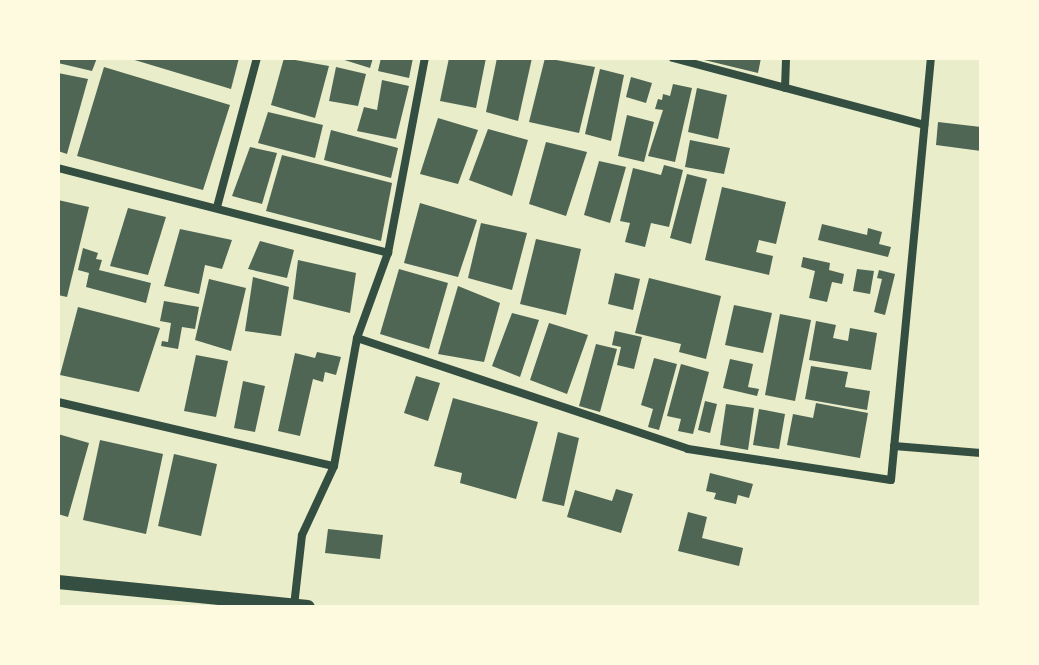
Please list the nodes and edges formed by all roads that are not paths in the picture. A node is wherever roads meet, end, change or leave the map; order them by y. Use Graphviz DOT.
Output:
graph roads {
  1 [pos="257,58"];
  2 [pos="425,58"];
  3 [pos="673,58"];
  4 [pos="786,58"];
  5 [pos="931,58"];
  6 [pos="785,88"];
  7 [pos="924,125"];
  8 [pos="58,168"];
  9 [pos="217,207"];
  10 [pos="388,253"];
  11 [pos="357,338"];
  12 [pos="58,402"];
  13 [pos="894,446"];
  14 [pos="981,453"];
  15 [pos="334,466"];
  16 [pos="58,582"];
  17 [pos="301,606"];
  1 -- 9 [label="street"];
  2 -- 10 [label="street"];
  3 -- 6 [label="street"];
  4 -- 6 [label="street"];
  5 -- 7 [label="street"];
  6 -- 7 [label="street"];
  7 -- 13 [label="street"];
  8 -- 9 [label="street"];
  9 -- 10 [label="street"];
  10 -- 11 [label="street"];
  11 -- 13 [label="street"];
  11 -- 15 [label="street"];
  12 -- 15 [label="street"];
  13 -- 14 [label="street"];
  15 -- 17 [label="street"];
  16 -- 17 [label="street"];
}
